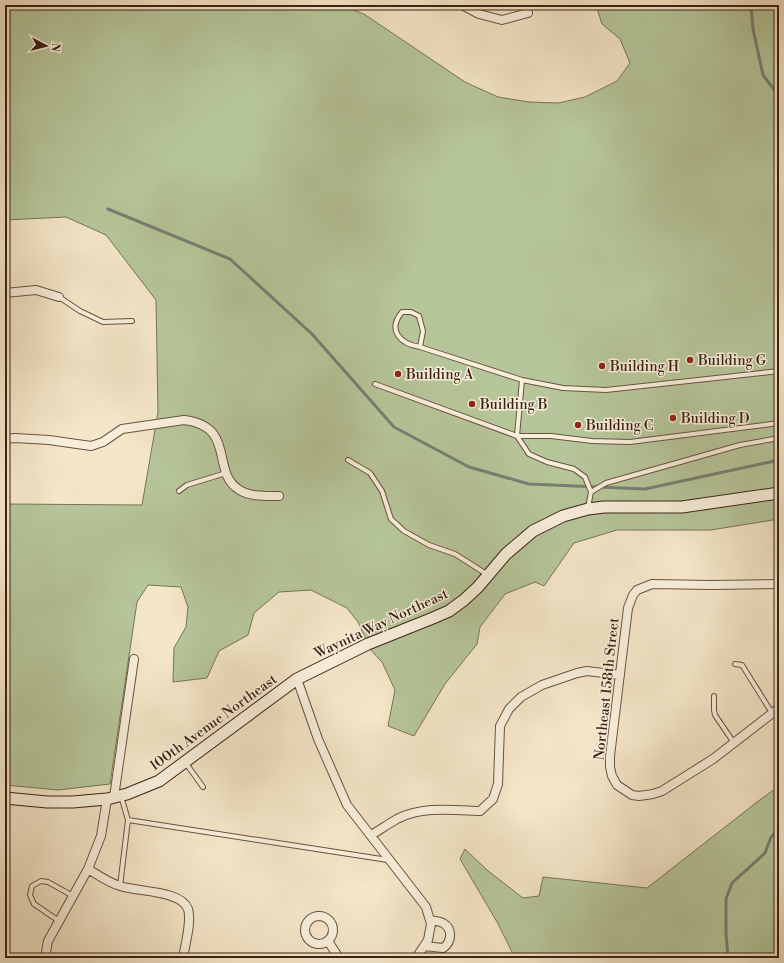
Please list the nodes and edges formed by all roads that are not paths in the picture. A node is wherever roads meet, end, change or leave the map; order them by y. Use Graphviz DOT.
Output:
graph roads {
  1 [pos="462,5"];
  2 [pos="528,13"];
  3 [pos="5,293"];
  4 [pos="59,297"];
  5 [pos="132,321"];
  6 [pos="420,347"];
  7 [pos="779,371"];
  8 [pos="522,380"];
  9 [pos="375,384"];
  10 [pos="779,423"];
  11 [pos="517,436"];
  12 [pos="779,438"];
  13 [pos="5,439"];
  14 [pos="348,460"];
  15 [pos="226,473"];
  16 [pos="180,491"];
  17 [pos="591,492"];
  18 [pos="779,493"];
  19 [pos="280,496"];
  20 [pos="588,509"];
  21 [pos="488,576"];
  22 [pos="779,584"];
  23 [pos="134,659"];
  24 [pos="735,664"];
  25 [pos="620,675"];
  26 [pos="297,679"];
  27 [pos="714,696"];
  28 [pos="779,708"];
  29 [pos="772,713"];
  30 [pos="734,743"];
  31 [pos="185,762"];
  32 [pos="203,787"];
  33 [pos="114,797"];
  34 [pos="5,798"];
  35 [pos="128,820"];
  36 [pos="371,836"];
  37 [pos="389,860"];
  38 [pos="88,869"];
  39 [pos="120,886"];
  40 [pos="73,896"];
  41 [pos="430,920"];
  42 [pos="59,921"];
  43 [pos="328,941"];
  44 [pos="424,946"];
  45 [pos="45,958"];
  46 [pos="183,958"];
  47 [pos="339,958"];
  48 [pos="416,958"];
  1 -- 2 [label="street"];
  3 -- 4 [label="street"];
  4 -- 5 [label="lane"];
  6 -- 6 [label="lane"];
  6 -- 8 [label="lane"];
  7 -- 8 [label="lane"];
  8 -- 11 [label="lane"];
  9 -- 11 [label="lane"];
  10 -- 11 [label="lane"];
  11 -- 17 [label="lane"];
  12 -- 17 [label="lane"];
  13 -- 15 [label="street"];
  14 -- 21 [label="lane"];
  15 -- 16 [label="lane"];
  15 -- 19 [label="street"];
  17 -- 20 [label="lane"];
  18 -- 20 [label="main road, Waynita Way Northeast"];
  20 -- 21 [label="main road, Waynita Way Northeast"];
  21 -- 26 [label="main road, Waynita Way Northeast"];
  22 -- 25 [label="street, Northeast 158th Street"];
  23 -- 33 [label="street"];
  24 -- 29 [label="lane"];
  25 -- 30 [label="street, Northeast 158th Street"];
  25 -- 36 [label="street"];
  26 -- 31 [label="main road, 100th Avenue Northeast"];
  26 -- 36 [label="street"];
  27 -- 30 [label="lane"];
  28 -- 29 [label="street"];
  29 -- 30 [label="street"];
  31 -- 32 [label="lane"];
  31 -- 33 [label="main road, 100th Avenue Northeast"];
  33 -- 34 [label="main road, 100th Avenue Northeast"];
  33 -- 35 [label="lane"];
  33 -- 38 [label="street"];
  35 -- 37 [label="lane"];
  35 -- 39 [label="lane"];
  36 -- 37 [label="street"];
  37 -- 41 [label="street"];
  38 -- 39 [label="street"];
  38 -- 40 [label="street"];
  39 -- 46 [label="street"];
  40 -- 42 [label="street"];
  40 -- 42 [label="lane"];
  41 -- 44 [label="street"];
  41 -- 44 [label="street"];
  42 -- 45 [label="street"];
  43 -- 47 [label="street"];
  44 -- 48 [label="street"];
}
